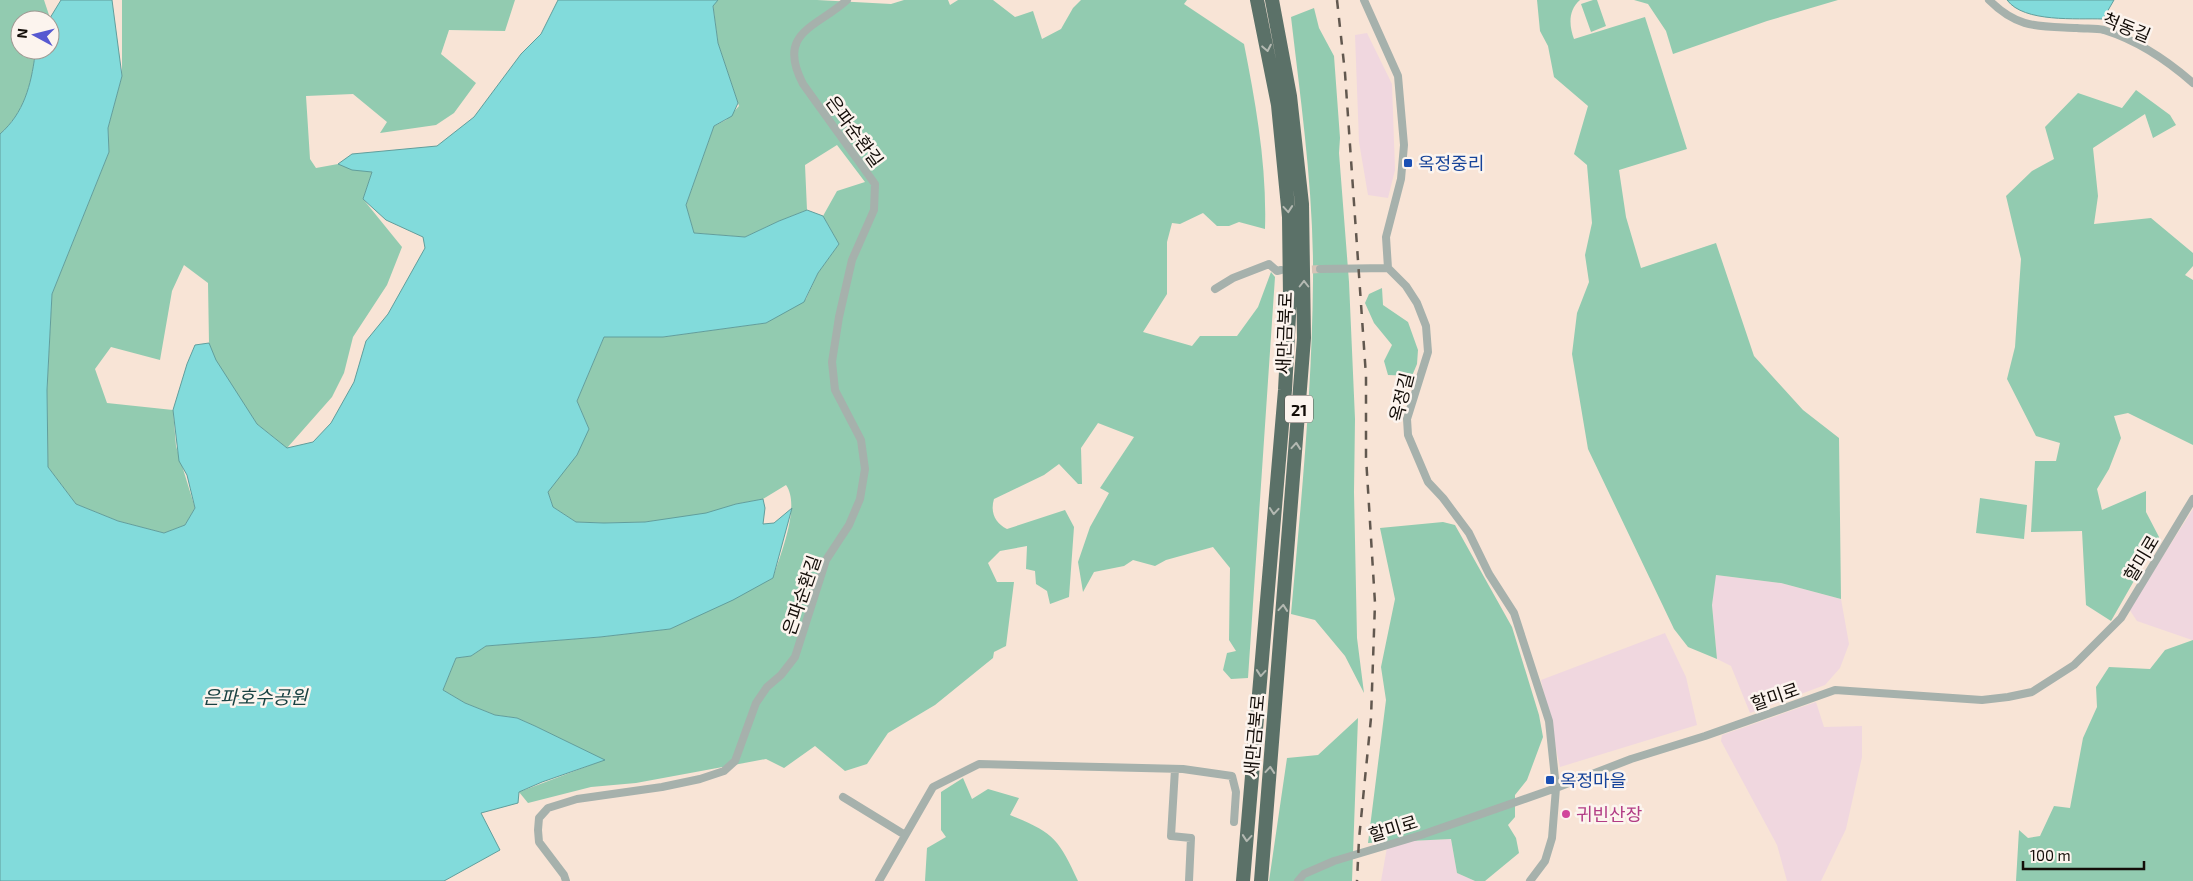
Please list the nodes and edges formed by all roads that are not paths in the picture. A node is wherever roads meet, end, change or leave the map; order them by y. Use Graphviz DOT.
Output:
graph roads {
  1 [pos="846,0"];
  2 [pos="1258,0"];
  3 [pos="1272,0"];
  4 [pos="1364,0"];
  5 [pos="1988,0"];
  6 [pos="2193,83"];
  7 [pos="1388,268"];
  8 [pos="1320,269"];
  9 [pos="1281,270"];
  10 [pos="1215,289"];
  11 [pos="2193,498"];
  12 [pos="1175,769"];
  13 [pos="1556,788"];
  14 [pos="843,798"];
  15 [pos="1234,822"];
  16 [pos="906,835"];
  17 [pos="566,881"];
  18 [pos="879,881"];
  19 [pos="1189,881"];
  20 [pos="1243,881"];
  21 [pos="1261,881"];
  22 [pos="1298,881"];
  23 [pos="1530,881"];
  1 -- 17 [label="street, 은파순환길"];
  2 -- 20 [label="highway, 새만금북로 / 21, one-way"];
  21 -- 3 [label="highway, 새만금북로 / 21, one-way"];
  4 -- 7 [label="street"];
  5 -- 6 [label="street, 척동길"];
  7 -- 8 [label="street"];
  7 -- 13 [label="street, 옥정길"];
  9 -- 10 [label="street"];
  11 -- 13 [label="street, 할미로"];
  12 -- 15 [label="street"];
  12 -- 16 [label="street"];
  12 -- 19 [label="street"];
  13 -- 22 [label="street, 할미로"];
  13 -- 23 [label="street, 옥정길"];
  14 -- 16 [label="street"];
  16 -- 18 [label="street"];
}
